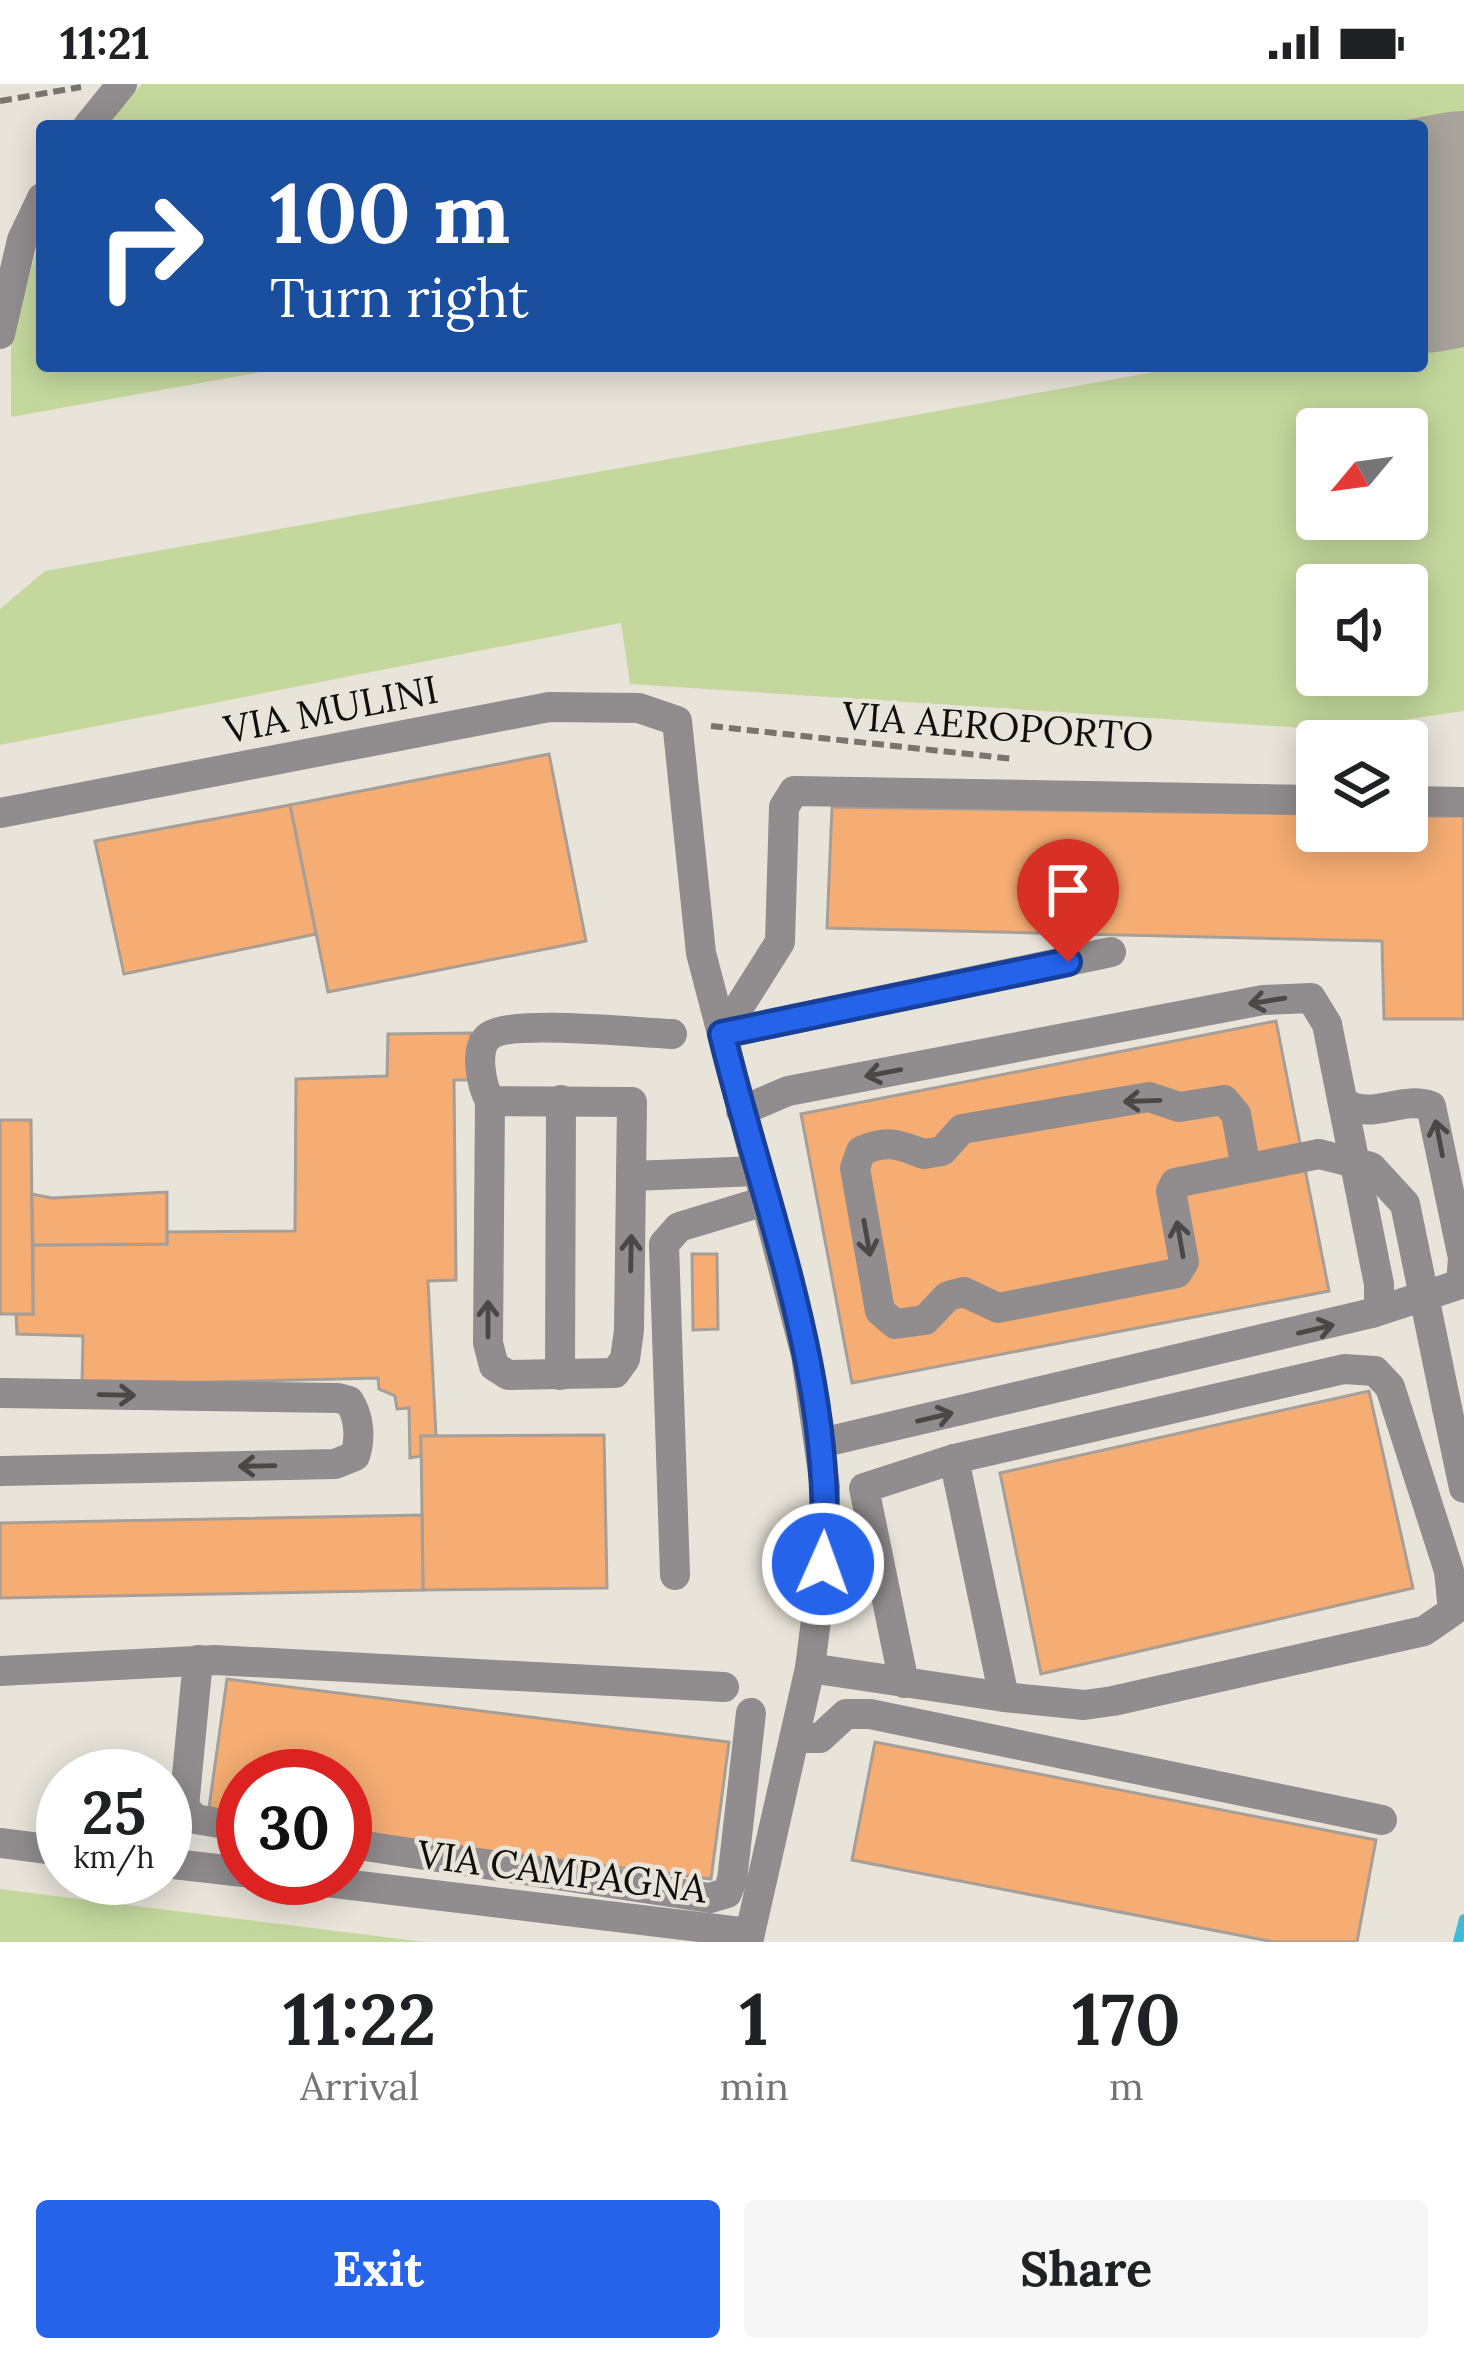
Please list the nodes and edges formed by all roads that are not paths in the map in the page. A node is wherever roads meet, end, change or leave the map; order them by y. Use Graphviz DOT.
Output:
graph roads {
  1 [pos="122,84"];
  2 [pos="93,120"];
  3 [pos="36,211"];
  4 [pos="0,334"];
  5 [pos="677,722"];
  6 [pos="1296,800"];
  7 [pos="1428,801"];
  8 [pos="1464,802"];
  9 [pos="0,813"];
  10 [pos="1111,952"];
  11 [pos="672,1034"];
  12 [pos="722,1034"];
  13 [pos="560,1100"];
  14 [pos="490,1101"];
  15 [pos="1343,1102"];
  16 [pos="741,1112"];
  17 [pos="1246,1168"];
  18 [pos="757,1171"];
  19 [pos="633,1176"];
  20 [pos="765,1202"];
  21 [pos="1372,1313"];
  22 [pos="560,1375"];
  23 [pos="0,1393"];
  24 [pos="821,1443"];
  25 [pos="955,1459"];
  26 [pos="0,1471"];
  27 [pos="1464,1488"];
  28 [pos="874,1559"];
  29 [pos="823,1564"];
  30 [pos="675,1575"];
  31 [pos="1459,1588"];
  32 [pos="198,1660"];
  33 [pos="810,1668"];
  34 [pos="0,1671"];
  35 [pos="904,1683"];
  36 [pos="724,1688"];
  37 [pos="1004,1697"];
  38 [pos="751,1713"];
  39 [pos="796,1738"];
  40 [pos="1382,1820"];
  41 [pos="216,1822"];
  42 [pos="0,1843"];
  43 [pos="36,1847"];
  44 [pos="372,1847"];
  45 [pos="372,1888"];
  46 [pos="748,1938"];
  1 -- 2 [label="street"];
  3 -- 4 [label="street"];
  5 -- 9 [label="street, VIA MULINI"];
  5 -- 12 [label="street, VIA CAMPAGNA"];
  6 -- 12 [label="street"];
  7 -- 8 [label="street"];
  10 -- 12 [label="street"];
  11 -- 14 [label="street"];
  12 -- 16 [label="street, VIA CAMPAGNA"];
  13 -- 14 [label="street"];
  13 -- 19 [label="street"];
  13 -- 22 [label="street"];
  22 -- 14 [label="street, one-way"];
  15 -- 16 [label="street, one-way"];
  15 -- 21 [label="street"];
  21 -- 15 [label="street, one-way"];
  16 -- 18 [label="street, VIA CAMPAGNA"];
  17 -- 17 [label="street, one-way"];
  17 -- 27 [label="street, bridge"];
  18 -- 19 [label="street"];
  18 -- 20 [label="street, VIA CAMPAGNA"];
  22 -- 19 [label="street, one-way"];
  20 -- 24 [label="street, VIA CAMPAGNA"];
  20 -- 30 [label="street"];
  24 -- 21 [label="street, one-way"];
  23 -- 26 [label="street, one-way"];
  24 -- 29 [label="street, VIA CAMPAGNA"];
  25 -- 28 [label="street"];
  25 -- 31 [label="street"];
  25 -- 37 [label="street"];
  28 -- 29 [label="street"];
  28 -- 35 [label="street"];
  29 -- 33 [label="street, VIA CAMPAGNA"];
  31 -- 37 [label="street"];
  32 -- 34 [label="street"];
  32 -- 36 [label="street"];
  32 -- 41 [label="street"];
  33 -- 35 [label="street"];
  33 -- 39 [label="street, VIA CAMPAGNA"];
  35 -- 37 [label="street"];
  38 -- 44 [label="street"];
  39 -- 40 [label="street"];
  39 -- 46 [label="street, VIA CAMPAGNA"];
  42 -- 43 [label="street"];
  45 -- 46 [label="street, VIA CAMPAGNA"];
}
